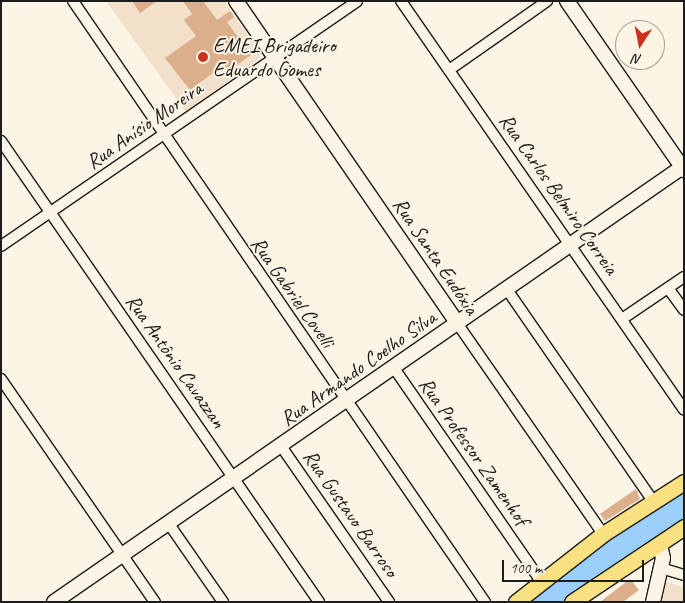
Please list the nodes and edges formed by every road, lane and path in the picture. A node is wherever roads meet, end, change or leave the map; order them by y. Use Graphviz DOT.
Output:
graph roads {
  1 [pos="73,1"];
  2 [pos="236,1"];
  3 [pos="357,1"];
  4 [pos="401,1"];
  5 [pos="547,1"];
  6 [pos="567,1"];
  7 [pos="276,57"];
  8 [pos="449,70"];
  9 [pos="165,133"];
  10 [pos="1,141"];
  11 [pos="683,168"];
  12 [pos="51,212"];
  13 [pos="571,244"];
  14 [pos="1,246"];
  15 [pos="684,277"];
  16 [pos="506,288"];
  17 [pos="668,288"];
  18 [pos="684,310"];
  19 [pos="622,318"];
  20 [pos="457,323"];
  21 [pos="394,368"];
  22 [pos="1,379"];
  23 [pos="346,401"];
  24 [pos="684,409"];
  25 [pos="282,446"];
  26 [pos="234,478"];
  27 [pos="684,482"];
  28 [pos="653,501"];
  29 [pos="169,524"];
  30 [pos="684,527"];
  31 [pos="603,534"];
  32 [pos="660,545"];
  33 [pos="123,556"];
  34 [pos="661,568"];
  35 [pos="684,575"];
  36 [pos="540,580"];
  37 [pos="58,601"];
  38 [pos="155,602"];
  39 [pos="223,602"];
  40 [pos="319,602"];
  41 [pos="389,602"];
  42 [pos="485,602"];
  43 [pos="516,602"];
  44 [pos="572,602"];
  45 [pos="653,602"];
  1 -- 9 [label="street, Rua Gabriel Covelli"];
  2 -- 7 [label="street, Rua Santa Eudóxia"];
  3 -- 7 [label="street, Rua Anísio Moreira"];
  4 -- 8 [label="street, Rua Carlos Belmiro Correia"];
  5 -- 8 [label="street"];
  6 -- 11 [label="street"];
  7 -- 9 [label="street, Rua Anísio Moreira"];
  7 -- 20 [label="street, Rua Santa Eudóxia"];
  8 -- 13 [label="street, Rua Carlos Belmiro Correia"];
  9 -- 12 [label="street, Rua Anísio Moreira"];
  9 -- 23 [label="street, Rua Gabriel Covelli"];
  10 -- 12 [label="street, Rua Antônio Cavazzan"];
  11 -- 13 [label="street, Rua Armando Coelho Silva"];
  12 -- 14 [label="street, Rua Anísio Moreira"];
  12 -- 26 [label="street, Rua Antônio Cavazzan"];
  13 -- 16 [label="street, Rua Armando Coelho Silva"];
  13 -- 19 [label="street, Rua Carlos Belmiro Correia"];
  15 -- 17 [label="street"];
  16 -- 20 [label="street, Rua Armando Coelho Silva"];
  16 -- 28 [label="street"];
  17 -- 18 [label="street"];
  17 -- 19 [label="street"];
  19 -- 24 [label="street, Rua Carlos Belmiro Correia"];
  20 -- 21 [label="street, Rua Armando Coelho Silva"];
  20 -- 31 [label="street, Rua Santa Eudóxia"];
  21 -- 23 [label="street, Rua Armando Coelho Silva"];
  21 -- 36 [label="street, Rua Professor Zamenhof"];
  22 -- 33 [label="street"];
  23 -- 25 [label="street, Rua Armando Coelho Silva"];
  23 -- 42 [label="street, Rua Gabriel Covelli"];
  25 -- 26 [label="street, Rua Armando Coelho Silva"];
  25 -- 41 [label="street, Rua Gustavo Barroso"];
  26 -- 29 [label="street, Rua Armando Coelho Silva"];
  26 -- 40 [label="street, Rua Antônio Cavazzan"];
  27 -- 28 [label="main road"];
  28 -- 31 [label="main road"];
  29 -- 33 [label="street, Rua Armando Coelho Silva"];
  29 -- 39 [label="street"];
  30 -- 32 [label="main road"];
  31 -- 36 [label="main road"];
  32 -- 34 [label="street"];
  32 -- 44 [label="main road"];
  33 -- 37 [label="street, Rua Armando Coelho Silva"];
  33 -- 38 [label="street"];
  34 -- 35 [label="street"];
  34 -- 45 [label="street"];
  36 -- 43 [label="main road"];
}
